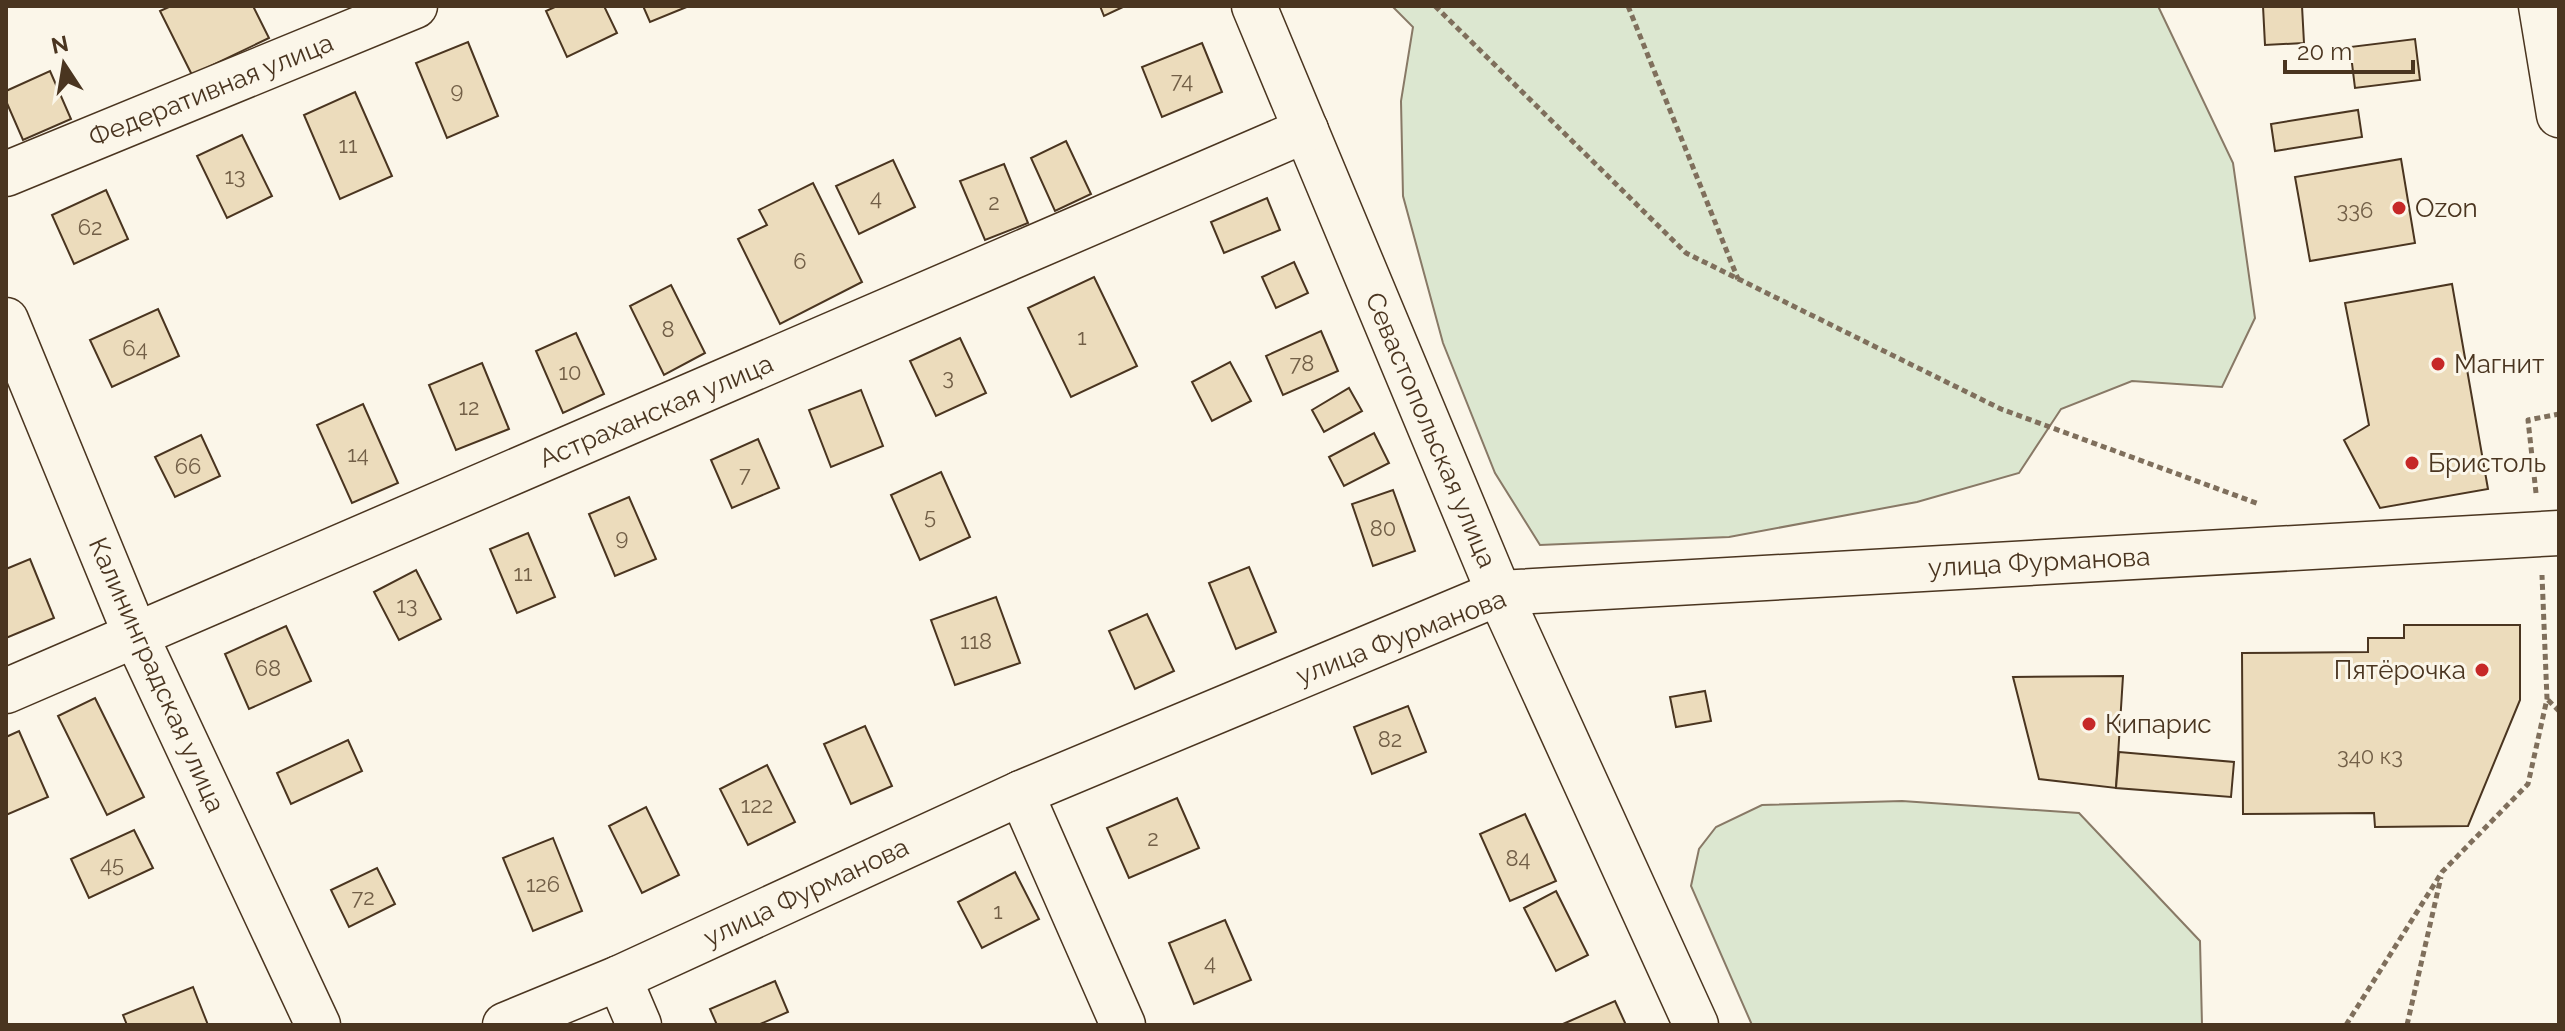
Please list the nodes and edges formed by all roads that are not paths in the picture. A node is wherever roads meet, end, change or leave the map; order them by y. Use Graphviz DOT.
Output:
graph roads {
  1 [pos="415,6"];
  2 [pos="1254,6"];
  3 [pos="2541,6"];
  4 [pos="2559,113"];
  5 [pos="1306,130"];
  6 [pos="6,174"];
  7 [pos="6,320"];
  8 [pos="2550,534"];
  9 [pos="1499,593"];
  10 [pos="136,636"];
  11 [pos="6,691"];
  12 [pos="1021,793"];
  13 [pos="619,978"];
  14 [pos="318,1025"];
  15 [pos="505,1025"];
  16 [pos="639,1025"];
  17 [pos="1123,1025"];
  18 [pos="1696,1025"];
  1 -- 6 [label="street, Федеративная улица"];
  2 -- 5 [label="street, Севастопольская улица"];
  3 -- 4 [label="street"];
  5 -- 9 [label="street, Севастопольская улица"];
  5 -- 10 [label="street, Астраханская улица"];
  7 -- 10 [label="street, Калининградская улица"];
  8 -- 9 [label="street, улица Фурманова"];
  9 -- 12 [label="street, улица Фурманова"];
  9 -- 18 [label="street, Севастопольская улица"];
  10 -- 11 [label="street, Астраханская улица"];
  10 -- 14 [label="street, Калининградская улица"];
  12 -- 13 [label="street, улица Фурманова"];
  12 -- 17 [label="street"];
  13 -- 15 [label="street, улица Фурманова"];
  13 -- 16 [label="street"];
}
